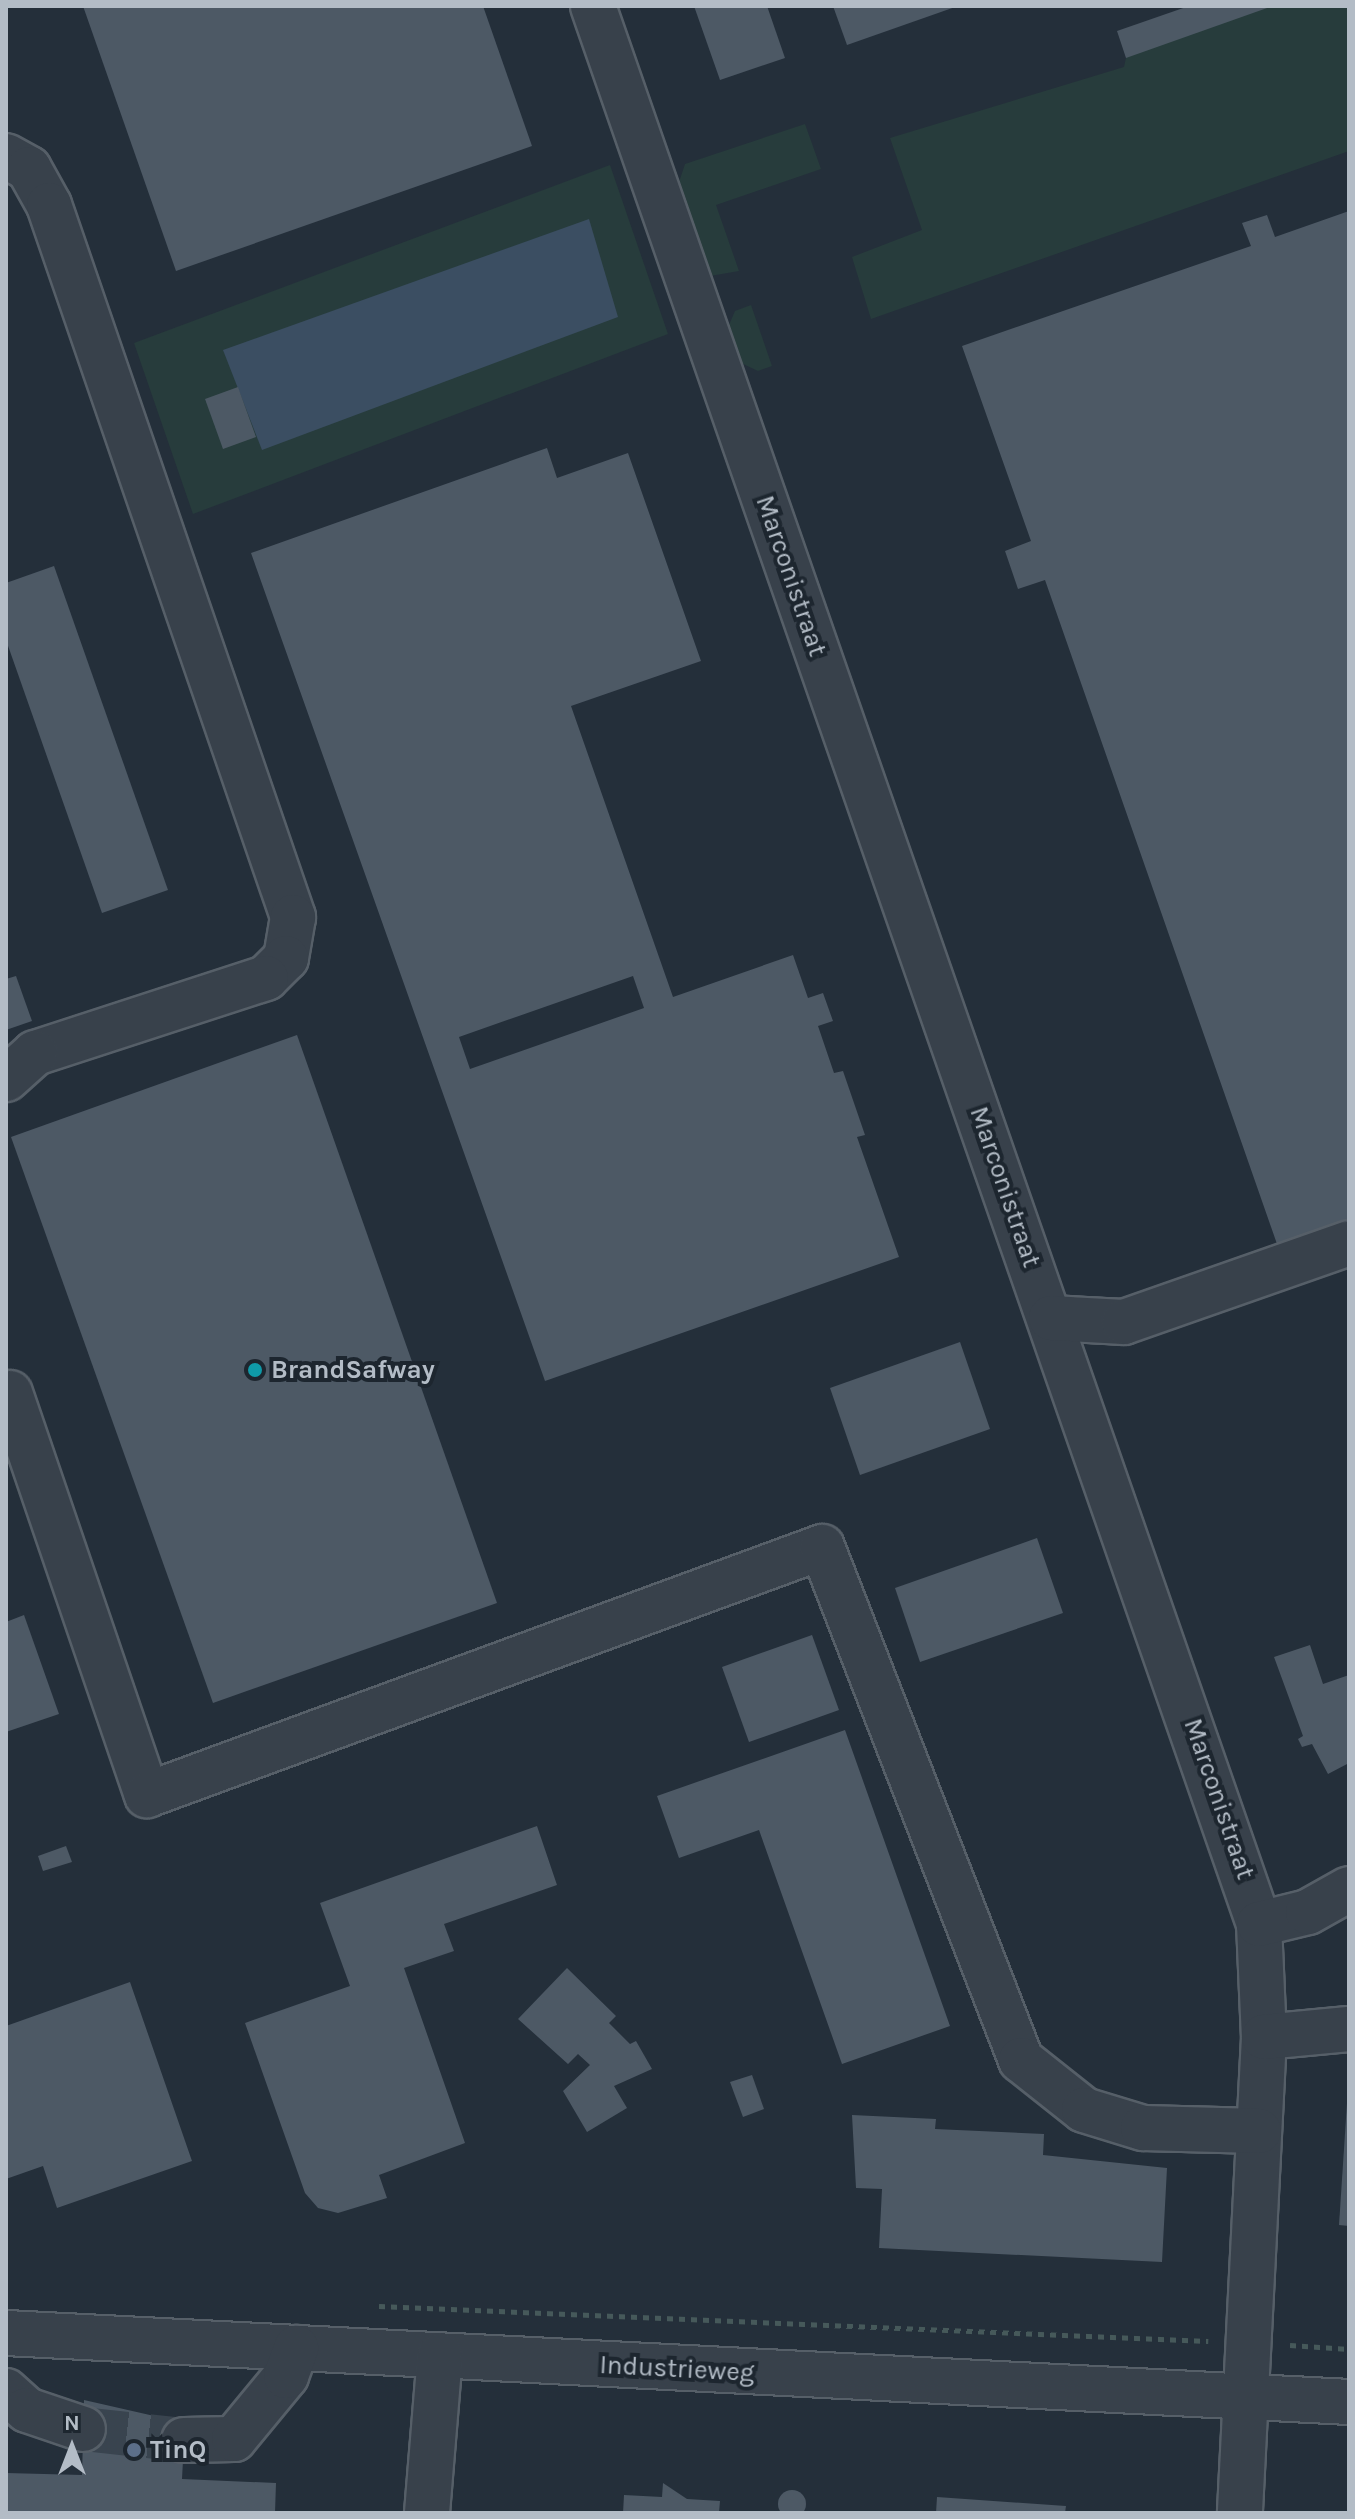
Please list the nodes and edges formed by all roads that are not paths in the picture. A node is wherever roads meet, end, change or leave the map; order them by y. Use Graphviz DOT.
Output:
graph roads {
  1 [pos="593,6"];
  2 [pos="6,156"];
  3 [pos="6,1079"];
  4 [pos="1349,1243"];
  5 [pos="1034,1305"];
  6 [pos="10,1393"];
  7 [pos="1349,1889"];
  8 [pos="1259,1924"];
  9 [pos="1349,2029"];
  10 [pos="1264,2037"];
  11 [pos="1259,2131"];
  12 [pos="6,2333"];
  13 [pos="296,2348"];
  14 [pos="440,2356"];
  15 [pos="6,2391"];
  16 [pos="1247,2395"];
  17 [pos="1349,2402"];
  18 [pos="83,2429"];
  19 [pos="184,2440"];
  20 [pos="427,2513"];
  21 [pos="1240,2513"];
  1 -- 5 [label="street, Marconistraat"];
  2 -- 3 [label="street"];
  4 -- 5 [label="street"];
  5 -- 8 [label="street, Marconistraat"];
  6 -- 11 [label="street"];
  7 -- 8 [label="street"];
  8 -- 10 [label="street, Marconistraat"];
  9 -- 10 [label="street"];
  10 -- 11 [label="street, Marconistraat"];
  11 -- 16 [label="street, Marconistraat"];
  12 -- 13 [label="street, Industrieweg"];
  13 -- 14 [label="street, Industrieweg"];
  13 -- 19 [label="street"];
  14 -- 16 [label="street, Industrieweg"];
  14 -- 20 [label="street"];
  15 -- 18 [label="street"];
  16 -- 17 [label="street, Industrieweg"];
  16 -- 21 [label="street, Marconistraat"];
}
